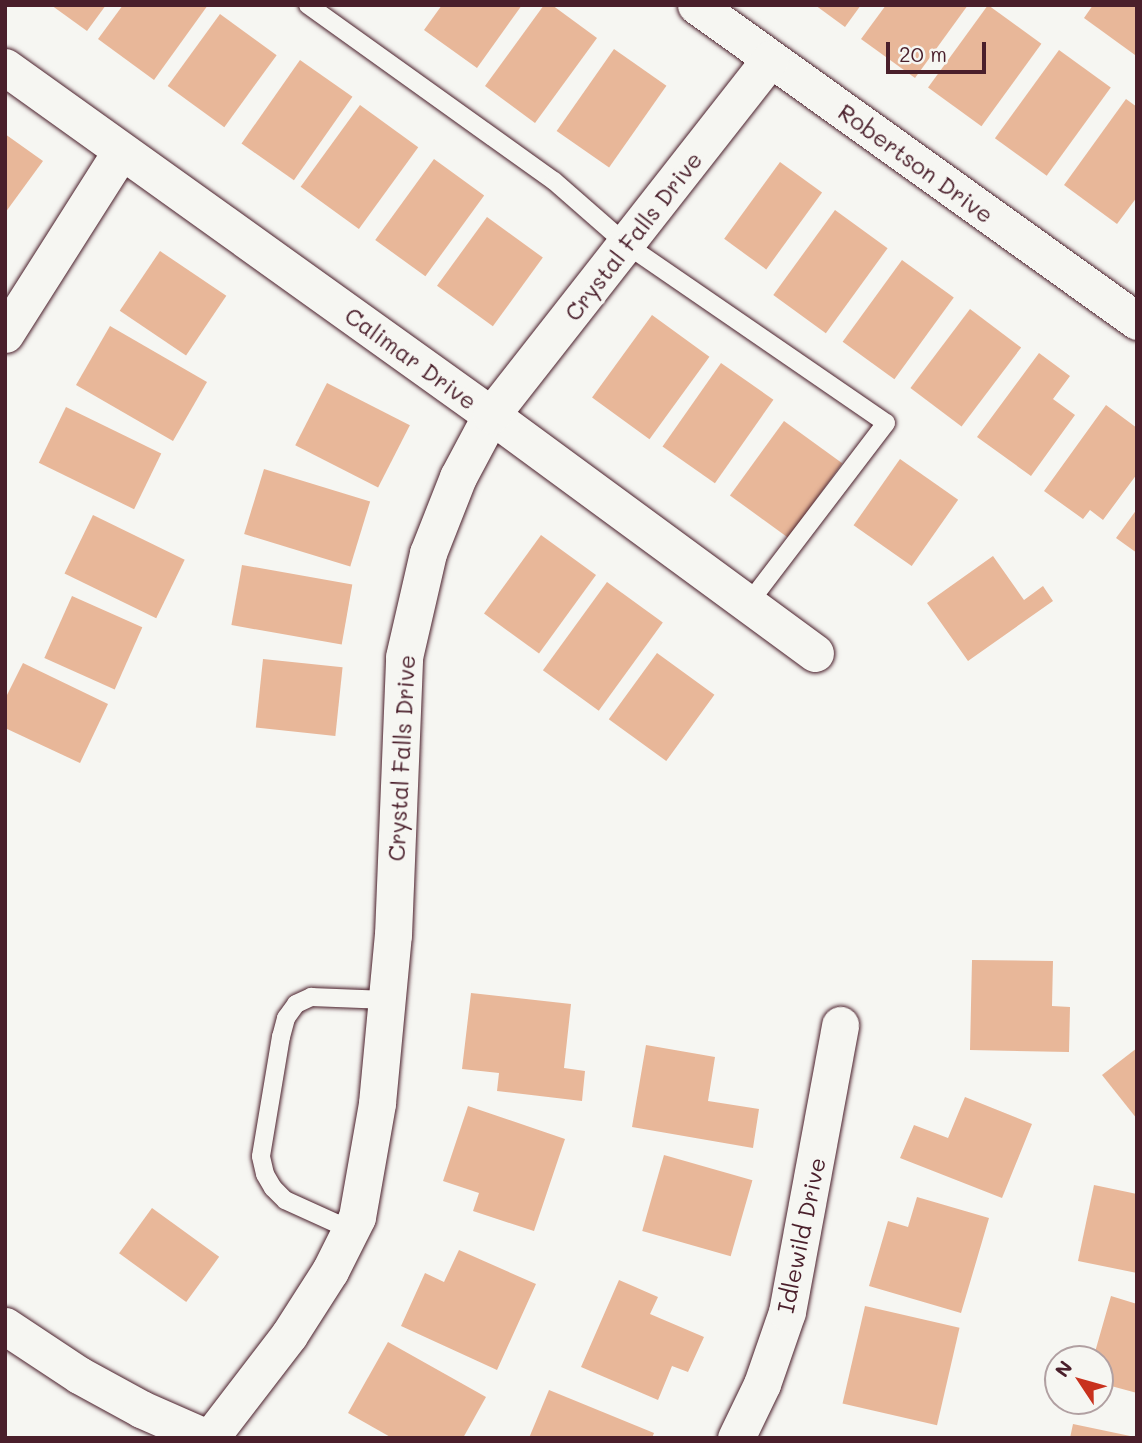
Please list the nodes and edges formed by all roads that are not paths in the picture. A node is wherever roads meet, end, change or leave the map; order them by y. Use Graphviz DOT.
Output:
graph roads {
  1 [pos="308,5"];
  2 [pos="696,5"];
  3 [pos="770,59"];
  4 [pos="5,67"];
  5 [pos="121,151"];
  6 [pos="627,245"];
  7 [pos="1137,321"];
  8 [pos="5,334"];
  9 [pos="491,415"];
  10 [pos="748,604"];
  11 [pos="815,653"];
  12 [pos="387,1000"];
  13 [pos="841,1025"];
  14 [pos="351,1230"];
  15 [pos="6,1327"];
  16 [pos="208,1438"];
  17 [pos="736,1438"];
  1 -- 6 [label="lane"];
  2 -- 3 [label="street, Robertson Drive"];
  3 -- 6 [label="street, Crystal Falls Drive"];
  3 -- 7 [label="street, Robertson Drive"];
  4 -- 5 [label="street, Calimar Drive"];
  5 -- 8 [label="street"];
  5 -- 9 [label="street, Calimar Drive"];
  6 -- 9 [label="street, Crystal Falls Drive"];
  6 -- 10 [label="lane"];
  9 -- 10 [label="street, Calimar Drive"];
  9 -- 12 [label="street, Crystal Falls Drive"];
  10 -- 11 [label="street, Calimar Drive"];
  12 -- 14 [label="street, Crystal Falls Drive"];
  12 -- 14 [label="lane"];
  13 -- 17 [label="street, Idlewild Drive"];
  14 -- 16 [label="street, Crystal Falls Drive"];
  15 -- 16 [label="street"];
}
